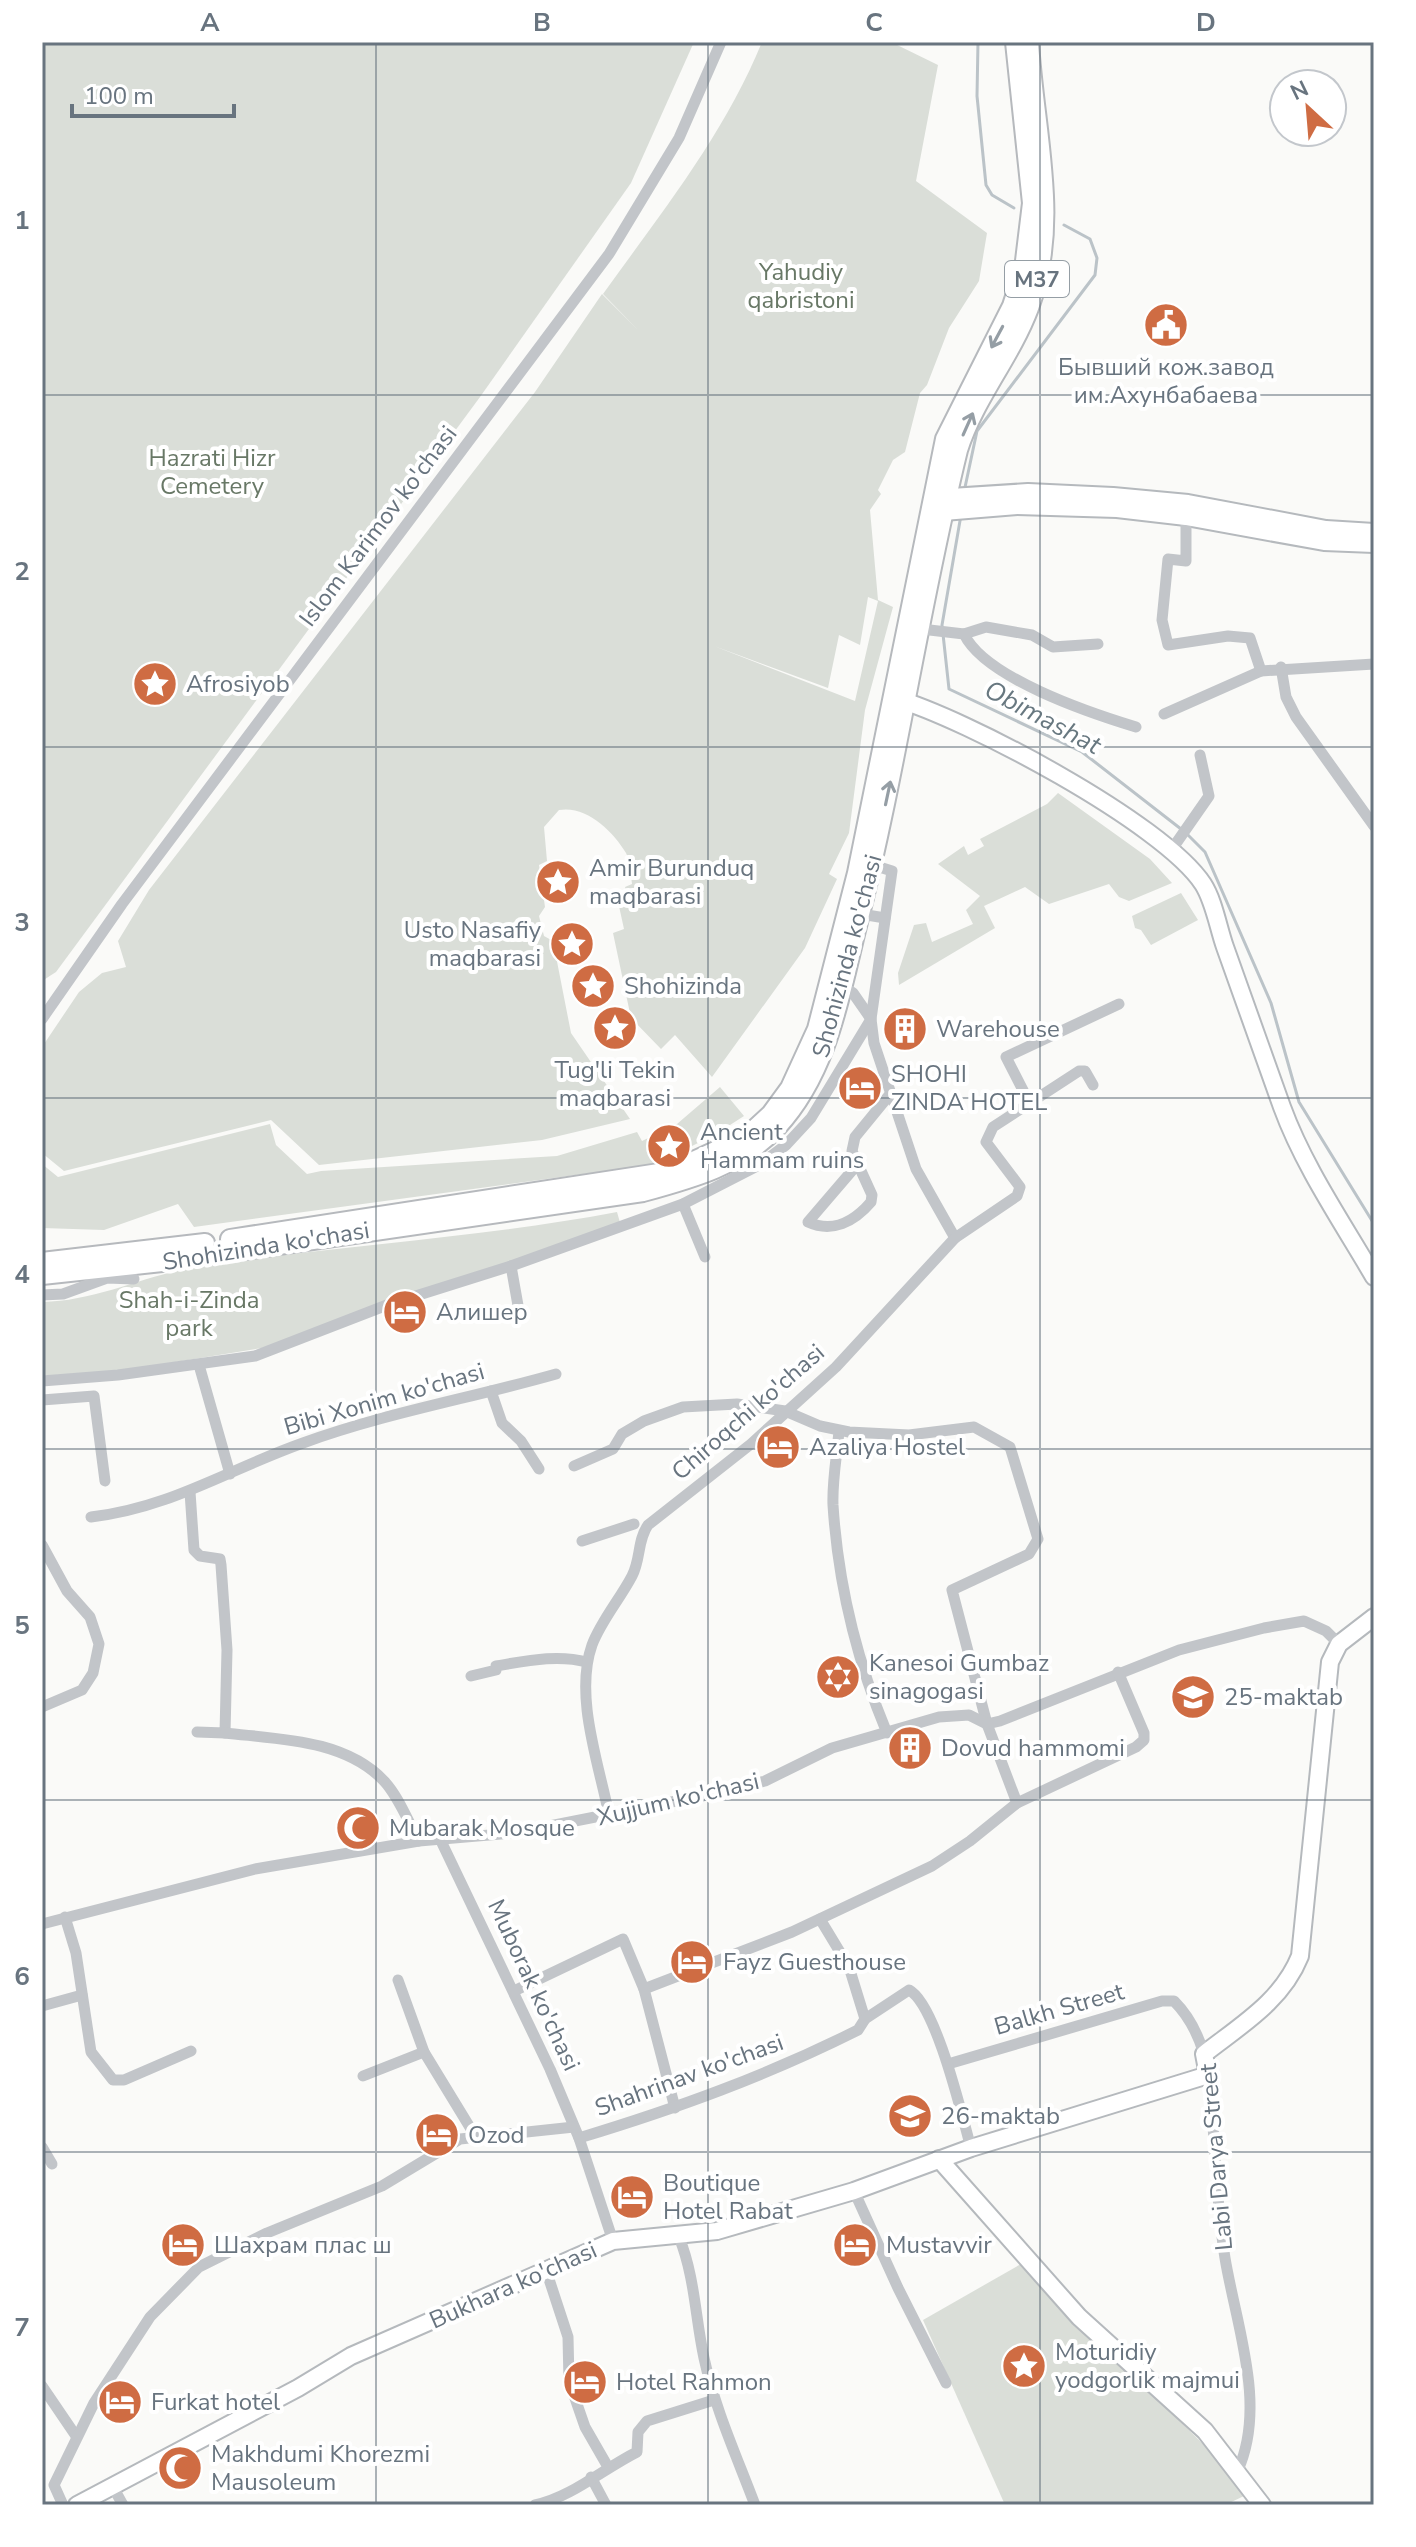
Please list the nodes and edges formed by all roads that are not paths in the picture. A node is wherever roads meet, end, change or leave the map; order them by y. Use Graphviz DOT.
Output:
graph roads {
  1 [pos="721,42"];
  2 [pos="1015,42"];
  3 [pos="1029,42"];
  4 [pos="938,505"];
  5 [pos="1186,517"];
  6 [pos="1374,532"];
  7 [pos="1374,544"];
  8 [pos="928,631"];
  9 [pos="961,634"];
  10 [pos="1098,644"];
  11 [pos="1374,664"];
  12 [pos="1281,667"];
  13 [pos="1261,671"];
  14 [pos="899,699"];
  15 [pos="1164,714"];
  16 [pos="1136,727"];
  17 [pos="1200,755"];
  18 [pos="1374,826"];
  19 [pos="1170,852"];
  20 [pos="873,865"];
  21 [pos="861,914"];
  22 [pos="885,918"];
  23 [pos="842,986"];
  24 [pos="46,1003"];
  25 [pos="1119,1004"];
  26 [pos="42,1019"];
  27 [pos="871,1019"];
  28 [pos="1093,1085"];
  29 [pos="891,1093"];
  30 [pos="1029,1102"];
  31 [pos="856,1166"];
  32 [pos="683,1204"];
  33 [pos="955,1238"];
  34 [pos="705,1257"];
  35 [pos="42,1262"];
  36 [pos="511,1266"];
  37 [pos="42,1275"];
  38 [pos="1374,1277"];
  39 [pos="134,1279"];
  40 [pos="42,1295"];
  41 [pos="519,1311"];
  42 [pos="199,1365"];
  43 [pos="556,1374"];
  44 [pos="42,1381"];
  45 [pos="491,1391"];
  46 [pos="42,1400"];
  47 [pos="785,1411"];
  48 [pos="839,1431"];
  49 [pos="574,1466"];
  50 [pos="539,1469"];
  51 [pos="230,1474"];
  52 [pos="105,1481"];
  53 [pos="190,1492"];
  54 [pos="91,1517"];
  55 [pos="634,1524"];
  56 [pos="582,1541"];
  57 [pos="42,1545"];
  58 [pos="1374,1617"];
  59 [pos="1339,1644"];
  60 [pos="587,1662"];
  61 [pos="1118,1672"];
  62 [pos="471,1676"];
  63 [pos="42,1707"];
  64 [pos="987,1724"];
  65 [pos="197,1732"];
  66 [pos="225,1733"];
  67 [pos="887,1733"];
  68 [pos="1017,1803"];
  69 [pos="609,1815"];
  70 [pos="419,1841"];
  71 [pos="441,1841"];
  72 [pos="65,1917"];
  73 [pos="820,1919"];
  74 [pos="42,1924"];
  75 [pos="398,1980"];
  76 [pos="644,1989"];
  77 [pos="514,1991"];
  78 [pos="82,1995"];
  79 [pos="42,2006"];
  80 [pos="865,2019"];
  81 [pos="191,2051"];
  82 [pos="424,2052"];
  83 [pos="1204,2054"];
  84 [pos="948,2064"];
  85 [pos="1208,2075"];
  86 [pos="363,2076"];
  87 [pos="675,2108"];
  88 [pos="576,2132"];
  89 [pos="474,2134"];
  90 [pos="42,2147"];
  91 [pos="971,2148"];
  92 [pos="939,2159"];
  93 [pos="52,2164"];
  94 [pos="854,2191"];
  95 [pos="679,2237"];
  96 [pos="613,2241"];
  97 [pos="546,2270"];
  98 [pos="946,2383"];
  99 [pos="42,2386"];
  100 [pos="714,2400"];
  101 [pos="76,2436"];
  102 [pos="608,2467"];
  103 [pos="1238,2470"];
  104 [pos="591,2477"];
  105 [pos="113,2487"];
  106 [pos="63,2505"];
  107 [pos="77,2505"];
  108 [pos="123,2505"];
  109 [pos="535,2505"];
  110 [pos="606,2505"];
  111 [pos="755,2505"];
  112 [pos="1262,2505"];
  1 -- 24 [label="street, Islom Karimov ko'chasi"];
  2 -- 4 [label="main road, Shohizinda ko'chasi / M37, one-way"];
  4 -- 3 [label="main road, Shohizinda ko'chasi / M37, one-way"];
  4 -- 5 [label="street"];
  4 -- 6 [label="street"];
  4 -- 8 [label="main road, Shohizinda ko'chasi"];
  4 -- 14 [label="main road, Shohizinda ko'chasi"];
  5 -- 7 [label="street"];
  5 -- 13 [label="street"];
  8 -- 9 [label="street"];
  8 -- 14 [label="main road, Shohizinda ko'chasi"];
  9 -- 10 [label="street"];
  9 -- 16 [label="street"];
  11 -- 12 [label="street"];
  12 -- 13 [label="street"];
  12 -- 18 [label="street"];
  13 -- 15 [label="street"];
  14 -- 19 [label="street"];
  20 -- 14 [label="main road, Shohizinda ko'chasi, one-way"];
  14 -- 35 [label="main road, Shohizinda ko'chasi"];
  17 -- 19 [label="street"];
  19 -- 38 [label="street"];
  20 -- 21 [label="main road, Shohizinda ko'chasi"];
  20 -- 22 [label="street"];
  21 -- 22 [label="street"];
  21 -- 23 [label="main road, Shohizinda ko'chasi"];
  22 -- 27 [label="street"];
  23 -- 27 [label="street"];
  23 -- 37 [label="main road, Shohizinda ko'chasi"];
  24 -- 26 [label="street, Islom Karimov ko'chasi"];
  25 -- 30 [label="street"];
  27 -- 29 [label="street"];
  27 -- 32 [label="street"];
  28 -- 30 [label="street"];
  29 -- 31 [label="street"];
  29 -- 33 [label="street"];
  30 -- 33 [label="street, Chiroqchi ko'chasi"];
  31 -- 31 [label="street"];
  32 -- 34 [label="street"];
  32 -- 36 [label="street"];
  33 -- 47 [label="street, Chiroqchi ko'chasi"];
  36 -- 41 [label="street"];
  36 -- 42 [label="street"];
  39 -- 40 [label="street"];
  42 -- 44 [label="street"];
  42 -- 51 [label="street"];
  43 -- 45 [label="street, Bibi Xonim ko'chasi"];
  45 -- 50 [label="street"];
  45 -- 51 [label="street, Bibi Xonim ko'chasi"];
  46 -- 52 [label="street"];
  47 -- 48 [label="street"];
  47 -- 49 [label="street"];
  47 -- 60 [label="street, Chiroqchi ko'chasi"];
  48 -- 64 [label="street"];
  48 -- 67 [label="street"];
  51 -- 53 [label="street, Bibi Xonim ko'chasi"];
  53 -- 54 [label="street, Bibi Xonim ko'chasi"];
  53 -- 66 [label="street"];
  55 -- 56 [label="street"];
  57 -- 63 [label="street"];
  58 -- 59 [label="street"];
  59 -- 61 [label="street, Xujjum ko'chasi"];
  59 -- 83 [label="street, Labi Darya Street"];
  60 -- 62 [label="street"];
  60 -- 69 [label="street, Chiroqchi ko'chasi"];
  61 -- 64 [label="street, Xujjum ko'chasi"];
  61 -- 68 [label="street"];
  64 -- 67 [label="street, Xujjum ko'chasi"];
  64 -- 68 [label="street"];
  65 -- 66 [label="street"];
  66 -- 70 [label="street"];
  67 -- 69 [label="street, Xujjum ko'chasi"];
  68 -- 73 [label="street"];
  69 -- 71 [label="street, Xujjum ko'chasi"];
  70 -- 71 [label="street, Xujjum ko'chasi"];
  70 -- 72 [label="street, Xujjum ko'chasi"];
  71 -- 77 [label="street, Muborak ko'chasi"];
  72 -- 74 [label="street, Xujjum ko'chasi"];
  72 -- 78 [label="street"];
  73 -- 76 [label="street"];
  73 -- 80 [label="street"];
  75 -- 82 [label="street"];
  76 -- 77 [label="street"];
  76 -- 87 [label="street"];
  77 -- 88 [label="street, Muborak ko'chasi"];
  78 -- 79 [label="street"];
  78 -- 81 [label="street"];
  80 -- 84 [label="street, Shahrinav ko'chasi"];
  80 -- 87 [label="street, Shahrinav ko'chasi"];
  82 -- 86 [label="street"];
  82 -- 89 [label="street"];
  83 -- 84 [label="street, Balkh Street"];
  83 -- 85 [label="street, Labi Darya Street"];
  84 -- 91 [label="street, Shahrinav ko'chasi"];
  85 -- 91 [label="street, Bukhara ko'chasi"];
  85 -- 103 [label="street, Labi Darya Street"];
  87 -- 88 [label="street, Shahrinav ko'chasi"];
  88 -- 89 [label="street, Shahrinav ko'chasi"];
  88 -- 96 [label="street, Muborak ko'chasi"];
  89 -- 101 [label="street"];
  90 -- 93 [label="street"];
  91 -- 92 [label="street, Bukhara ko'chasi"];
  92 -- 94 [label="street, Bukhara ko'chasi"];
  92 -- 103 [label="street"];
  94 -- 95 [label="street, Bukhara ko'chasi"];
  94 -- 98 [label="street"];
  95 -- 96 [label="street, Bukhara ko'chasi"];
  95 -- 100 [label="street"];
  96 -- 97 [label="street, Bukhara ko'chasi"];
  97 -- 102 [label="street"];
  97 -- 105 [label="street, Bukhara ko'chasi"];
  99 -- 101 [label="street"];
  100 -- 102 [label="street"];
  100 -- 111 [label="street"];
  101 -- 106 [label="street"];
  102 -- 104 [label="street"];
  103 -- 112 [label="street"];
  104 -- 109 [label="street"];
  104 -- 110 [label="street"];
  105 -- 107 [label="street, Bukhara ko'chasi"];
  105 -- 108 [label="street"];
}
